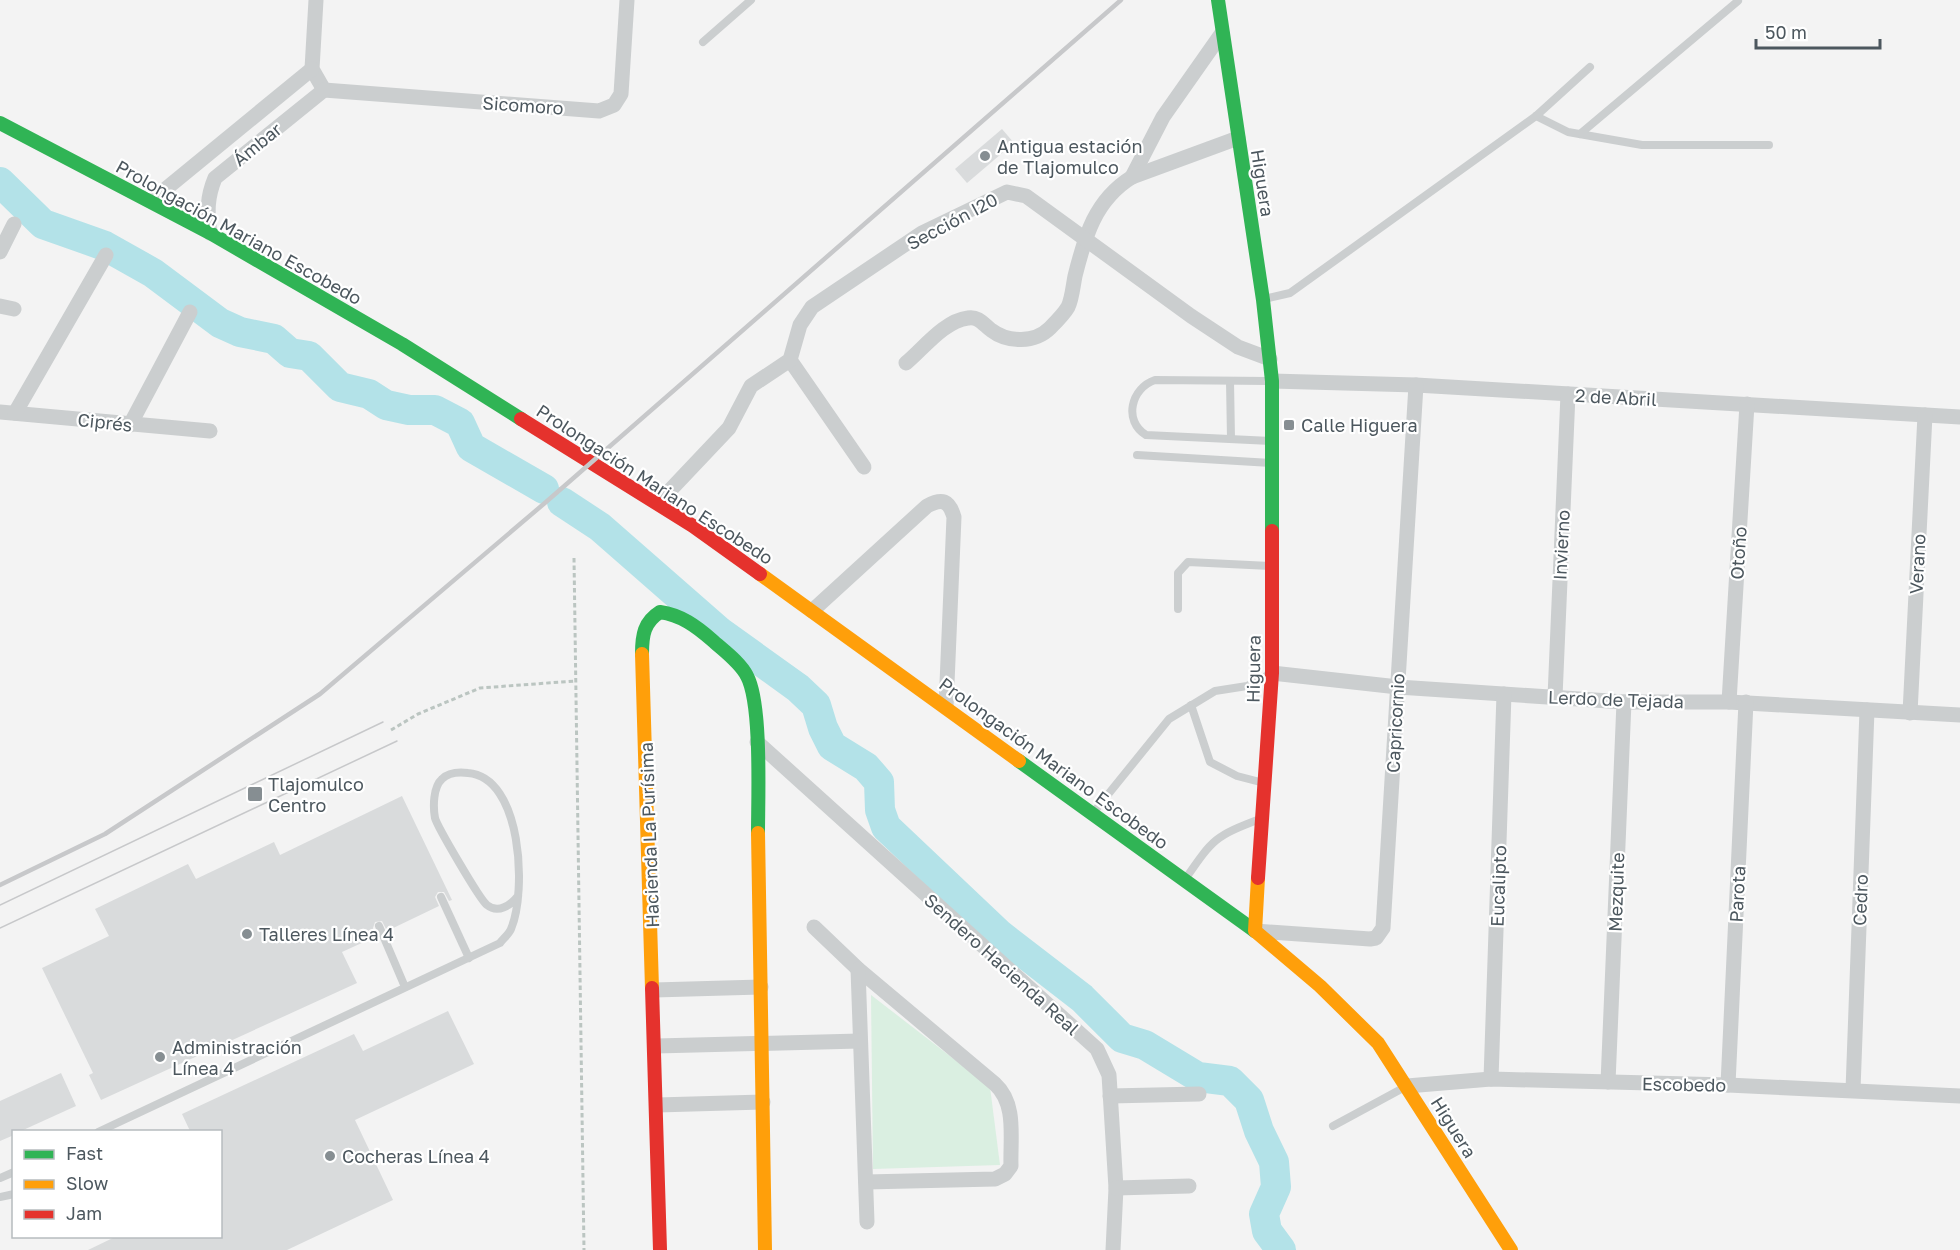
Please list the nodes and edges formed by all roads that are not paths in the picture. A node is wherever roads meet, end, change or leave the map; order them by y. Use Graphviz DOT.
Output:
graph roads {
  1 [pos="316,0"];
  2 [pos="627,0"];
  3 [pos="751,0"];
  4 [pos="1218,0"];
  5 [pos="1738,1"];
  6 [pos="1222,33"];
  7 [pos="703,42"];
  8 [pos="1590,67"];
  9 [pos="312,69"];
  10 [pos="324,90"];
  11 [pos="1536,116"];
  12 [pos="0,123"];
  13 [pos="1580,134"];
  14 [pos="1238,138"];
  15 [pos="1769,145"];
  16 [pos="1132,177"];
  17 [pos="151,201"];
  18 [pos="14,224"];
  19 [pos="210,233"];
  20 [pos="1084,239"];
  21 [pos="0,252"];
  22 [pos="106,255"];
  23 [pos="1263,300"];
  24 [pos="190,312"];
  25 [pos="1270,359"];
  26 [pos="790,360"];
  27 [pos="906,363"];
  28 [pos="1230,381"];
  29 [pos="1272,381"];
  30 [pos="1416,385"];
  31 [pos="1568,394"];
  32 [pos="1747,404"];
  33 [pos="8,413"];
  34 [pos="1925,415"];
  35 [pos="1960,417"];
  36 [pos="130,425"];
  37 [pos="210,431"];
  38 [pos="1231,439"];
  39 [pos="1273,441"];
  40 [pos="1137,455"];
  41 [pos="1273,463"];
  42 [pos="864,467"];
  43 [pos="658,503"];
  44 [pos="1272,566"];
  45 [pos="1178,609"];
  46 [pos="812,611"];
  47 [pos="1272,673"];
  48 [pos="1398,687"];
  49 [pos="1504,694"];
  50 [pos="1555,697"];
  51 [pos="1624,702"];
  52 [pos="1729,702"];
  53 [pos="1746,702"];
  54 [pos="1191,705"];
  55 [pos="946,707"];
  56 [pos="1867,710"];
  57 [pos="1910,713"];
  58 [pos="1960,715"];
  59 [pos="757,742"];
  60 [pos="1266,784"];
  61 [pos="1094,813"];
  62 [pos="1264,818"];
  63 [pos="1185,880"];
  64 [pos="518,896"];
  65 [pos="441,897"];
  66 [pos="379,926"];
  67 [pos="814,927"];
  68 [pos="1255,931"];
  69 [pos="469,958"];
  70 [pos="858,969"];
  71 [pos="405,987"];
  72 [pos="761,987"];
  73 [pos="654,990"];
  74 [pos="860,1041"];
  75 [pos="762,1045"];
  76 [pos="656,1046"];
  77 [pos="1491,1079"];
  78 [pos="1608,1082"];
  79 [pos="1728,1085"];
  80 [pos="1407,1086"];
  81 [pos="1853,1090"];
  82 [pos="1199,1095"];
  83 [pos="1110,1096"];
  84 [pos="1960,1096"];
  85 [pos="763,1102"];
  86 [pos="657,1105"];
  87 [pos="119,1122"];
  88 [pos="1333,1126"];
  89 [pos="100,1130"];
  90 [pos="123,1130"];
  91 [pos="866,1182"];
  92 [pos="1189,1186"];
  93 [pos="1116,1188"];
  94 [pos="867,1222"];
  95 [pos="660,1250"];
  96 [pos="765,1250"];
  97 [pos="1113,1250"];
  98 [pos="1511,1250"];
  1 -- 9 [label="street"];
  2 -- 10 [label="street, Sicomoro"];
  3 -- 7 [label="lane"];
  4 -- 6 [label="street, Higuera"];
  5 -- 13 [label="lane"];
  6 -- 14 [label="street, Higuera"];
  6 -- 16 [label="street"];
  8 -- 11 [label="lane"];
  9 -- 10 [label="street"];
  9 -- 17 [label="street, Ámbar"];
  10 -- 19 [label="street, Ámbar"];
  11 -- 13 [label="lane"];
  11 -- 23 [label="lane"];
  12 -- 17 [label="street, Prolongación Mariano Escobedo"];
  13 -- 15 [label="lane"];
  14 -- 16 [label="street"];
  14 -- 23 [label="street, Higuera"];
  16 -- 20 [label="street"];
  17 -- 19 [label="street, Prolongación Mariano Escobedo"];
  18 -- 21 [label="street"];
  19 -- 43 [label="street, Prolongación Mariano Escobedo"];
  20 -- 25 [label="street, Sección I20"];
  20 -- 26 [label="street, Sección I20"];
  20 -- 27 [label="street"];
  22 -- 33 [label="street"];
  23 -- 25 [label="street, Higuera"];
  24 -- 36 [label="street"];
  25 -- 29 [label="street, Higuera"];
  26 -- 42 [label="street"];
  26 -- 43 [label="street"];
  28 -- 29 [label="lane"];
  28 -- 38 [label="lane"];
  28 -- 38 [label="lane"];
  29 -- 30 [label="street, 2 de Abril"];
  29 -- 39 [label="street, Higuera"];
  30 -- 31 [label="street, 2 de Abril"];
  30 -- 48 [label="street, Capricornio"];
  31 -- 32 [label="street, 2 de Abril"];
  31 -- 50 [label="street, Invierno"];
  32 -- 34 [label="street, 2 de Abril"];
  32 -- 52 [label="street, Otoño"];
  33 -- 36 [label="street, Ciprés"];
  34 -- 35 [label="street, 2 de Abril"];
  34 -- 57 [label="street, Verano"];
  36 -- 37 [label="street, Ciprés"];
  38 -- 39 [label="lane"];
  39 -- 41 [label="street, Higuera"];
  40 -- 41 [label="lane"];
  41 -- 44 [label="street, Higuera"];
  43 -- 46 [label="street, Prolongación Mariano Escobedo"];
  44 -- 45 [label="lane"];
  44 -- 47 [label="street, Higuera"];
  46 -- 55 [label="street, Prolongación Mariano Escobedo"];
  46 -- 55 [label="street"];
  47 -- 48 [label="street, Lerdo de Tejada"];
  47 -- 54 [label="lane"];
  47 -- 60 [label="street, Higuera"];
  48 -- 49 [label="street, Lerdo de Tejada"];
  48 -- 68 [label="street, Capricornio"];
  49 -- 50 [label="street, Lerdo de Tejada"];
  49 -- 77 [label="street, Eucalipto"];
  50 -- 51 [label="street, Lerdo de Tejada"];
  51 -- 52 [label="street, Lerdo de Tejada"];
  51 -- 78 [label="street, Mezquite"];
  52 -- 53 [label="street, Lerdo de Tejada"];
  53 -- 56 [label="street, Lerdo de Tejada"];
  53 -- 79 [label="street, Parota"];
  54 -- 60 [label="lane"];
  54 -- 61 [label="lane"];
  55 -- 61 [label="street, Prolongación Mariano Escobedo"];
  56 -- 57 [label="street, Lerdo de Tejada"];
  56 -- 81 [label="street, Cedro"];
  57 -- 58 [label="street, Lerdo de Tejada"];
  59 -- 72 [label="street"];
  59 -- 73 [label="street, Hacienda La Purísima"];
  59 -- 83 [label="street, Sendero Hacienda Real"];
  60 -- 62 [label="street, Higuera"];
  61 -- 63 [label="street, Prolongación Mariano Escobedo"];
  62 -- 63 [label="lane"];
  62 -- 68 [label="street, Higuera"];
  63 -- 68 [label="street, Prolongación Mariano Escobedo"];
  64 -- 64 [label="lane"];
  64 -- 69 [label="lane"];
  65 -- 69 [label="lane"];
  66 -- 71 [label="lane"];
  67 -- 70 [label="street"];
  68 -- 80 [label="street, Higuera"];
  69 -- 71 [label="lane"];
  70 -- 74 [label="street"];
  70 -- 91 [label="street"];
  71 -- 87 [label="lane"];
  72 -- 73 [label="street"];
  72 -- 75 [label="street"];
  73 -- 76 [label="street, Hacienda La Purísima"];
  74 -- 75 [label="street"];
  74 -- 91 [label="street"];
  75 -- 76 [label="street"];
  75 -- 85 [label="street"];
  76 -- 86 [label="street, Hacienda La Purísima"];
  77 -- 78 [label="street, Escobedo"];
  77 -- 80 [label="street, Escobedo"];
  78 -- 79 [label="street, Escobedo"];
  79 -- 81 [label="street, Escobedo"];
  80 -- 88 [label="lane"];
  80 -- 98 [label="street, Higuera"];
  81 -- 84 [label="street, Escobedo"];
  82 -- 83 [label="street"];
  83 -- 93 [label="street, Sendero Hacienda Real"];
  85 -- 86 [label="street"];
  85 -- 96 [label="street"];
  86 -- 95 [label="street, Hacienda La Purísima"];
  87 -- 89 [label="lane"];
  87 -- 90 [label="lane"];
  91 -- 94 [label="street"];
  92 -- 93 [label="street"];
  93 -- 97 [label="street, Sendero Hacienda Real"];
}
